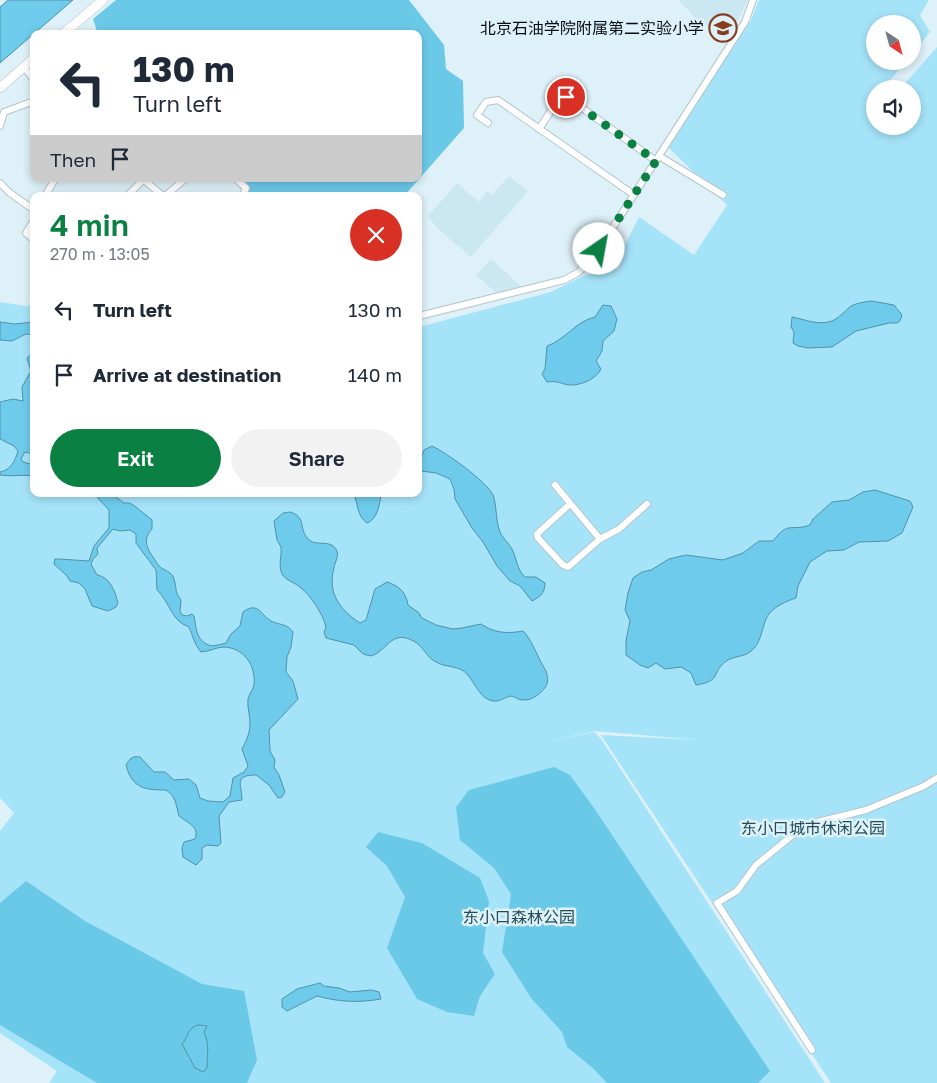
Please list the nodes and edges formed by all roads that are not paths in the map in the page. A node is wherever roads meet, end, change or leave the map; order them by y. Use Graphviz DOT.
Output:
graph roads {
  1 [pos="103,0"];
  2 [pos="753,0"];
  3 [pos="69,30"];
  4 [pos="30,61"];
  5 [pos="24,66"];
  6 [pos="30,74"];
  7 [pos="0,88"];
  8 [pos="30,102"];
  9 [pos="488,123"];
  10 [pos="0,126"];
  11 [pos="539,129"];
  12 [pos="657,158"];
  13 [pos="141,182"];
  14 [pos="148,182"];
  15 [pos="181,182"];
  16 [pos="239,182"];
  17 [pos="0,183"];
  18 [pos="131,192"];
  19 [pos="159,192"];
  20 [pos="169,192"];
  21 [pos="244,192"];
  22 [pos="634,195"];
  23 [pos="723,195"];
  24 [pos="30,207"];
  25 [pos="30,226"];
  26 [pos="30,236"];
  27 [pos="422,315"];
  28 [pos="555,485"];
  29 [pos="570,504"];
  30 [pos="648,504"];
  31 [pos="600,540"];
  32 [pos="937,778"];
  33 [pos="812,1050"];
  1 -- 3 [label="street"];
  2 -- 12 [label="street"];
  4 -- 5 [label="street"];
  5 -- 6 [label="street"];
  5 -- 7 [label="street"];
  8 -- 10 [label="street"];
  9 -- 11 [label="street"];
  11 -- 12 [label="street"];
  11 -- 22 [label="street"];
  12 -- 22 [label="street"];
  12 -- 23 [label="street"];
  13 -- 18 [label="street"];
  14 -- 19 [label="street"];
  15 -- 20 [label="street"];
  16 -- 21 [label="street"];
  17 -- 24 [label="street"];
  22 -- 27 [label="street"];
  25 -- 26 [label="street"];
  28 -- 29 [label="street"];
  29 -- 31 [label="street"];
  29 -- 31 [label="street"];
  30 -- 31 [label="street"];
  32 -- 33 [label="street"];
}
